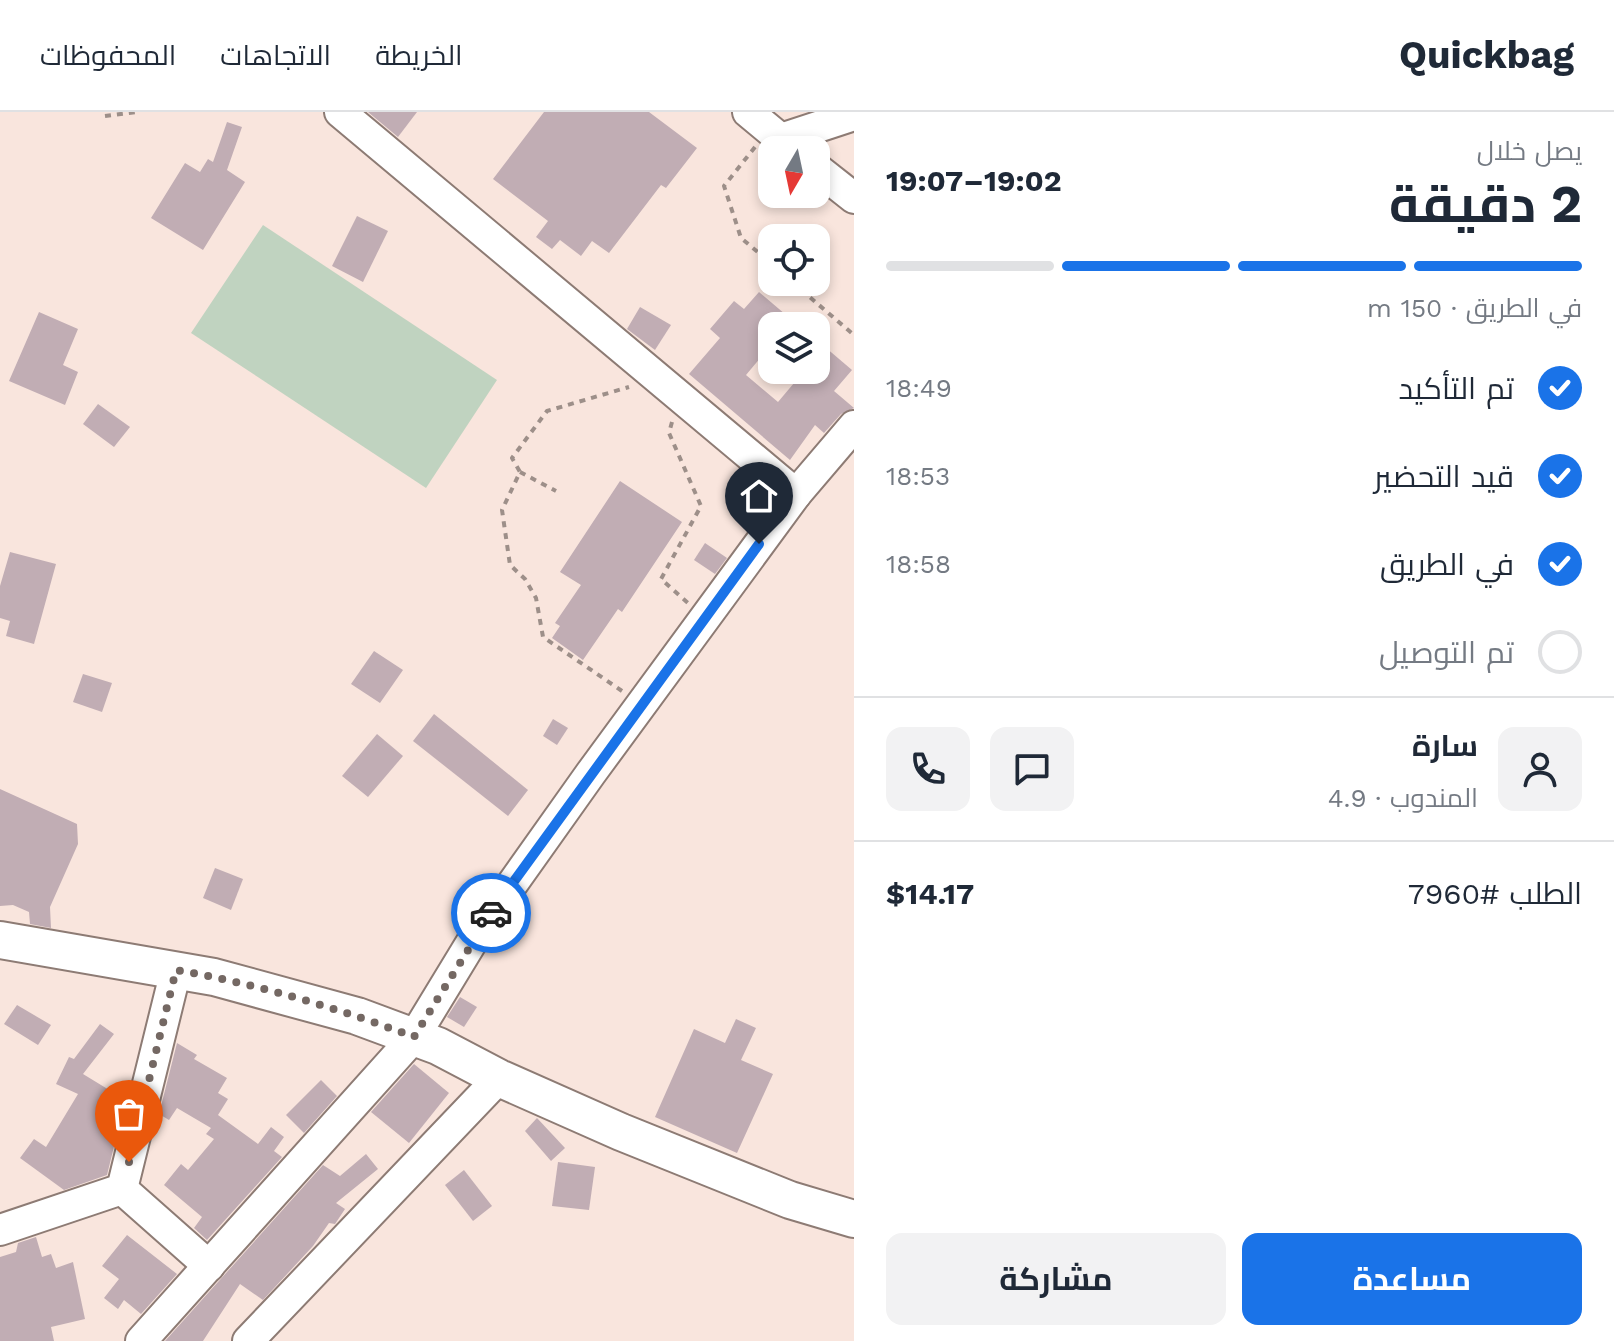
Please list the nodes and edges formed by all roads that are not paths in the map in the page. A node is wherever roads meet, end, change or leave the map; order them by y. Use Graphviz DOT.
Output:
graph roads {
  1 [pos="340,112"];
  2 [pos="854,115"];
  3 [pos="773,132"];
  4 [pos="830,179"];
  5 [pos="854,198"];
  6 [pos="854,426"];
  7 [pos="796,494"];
  8 [pos="0,940"];
  9 [pos="176,970"];
  10 [pos="414,1037"];
  11 [pos="499,1078"];
  12 [pos="122,1189"];
  13 [pos="854,1219"];
  14 [pos="0,1230"];
  15 [pos="209,1266"];
  16 [pos="141,1341"];
  17 [pos="248,1341"];
  1 -- 7 [label="street"];
  2 -- 3 [label="street"];
  4 -- 5 [label="street"];
  6 -- 7 [label="street"];
  7 -- 10 [label="street"];
  8 -- 9 [label="main road"];
  9 -- 10 [label="main road"];
  9 -- 12 [label="street"];
  10 -- 11 [label="main road"];
  10 -- 15 [label="street"];
  11 -- 13 [label="main road"];
  11 -- 17 [label="street"];
  12 -- 14 [label="street"];
  12 -- 15 [label="street"];
  15 -- 16 [label="street"];
}
